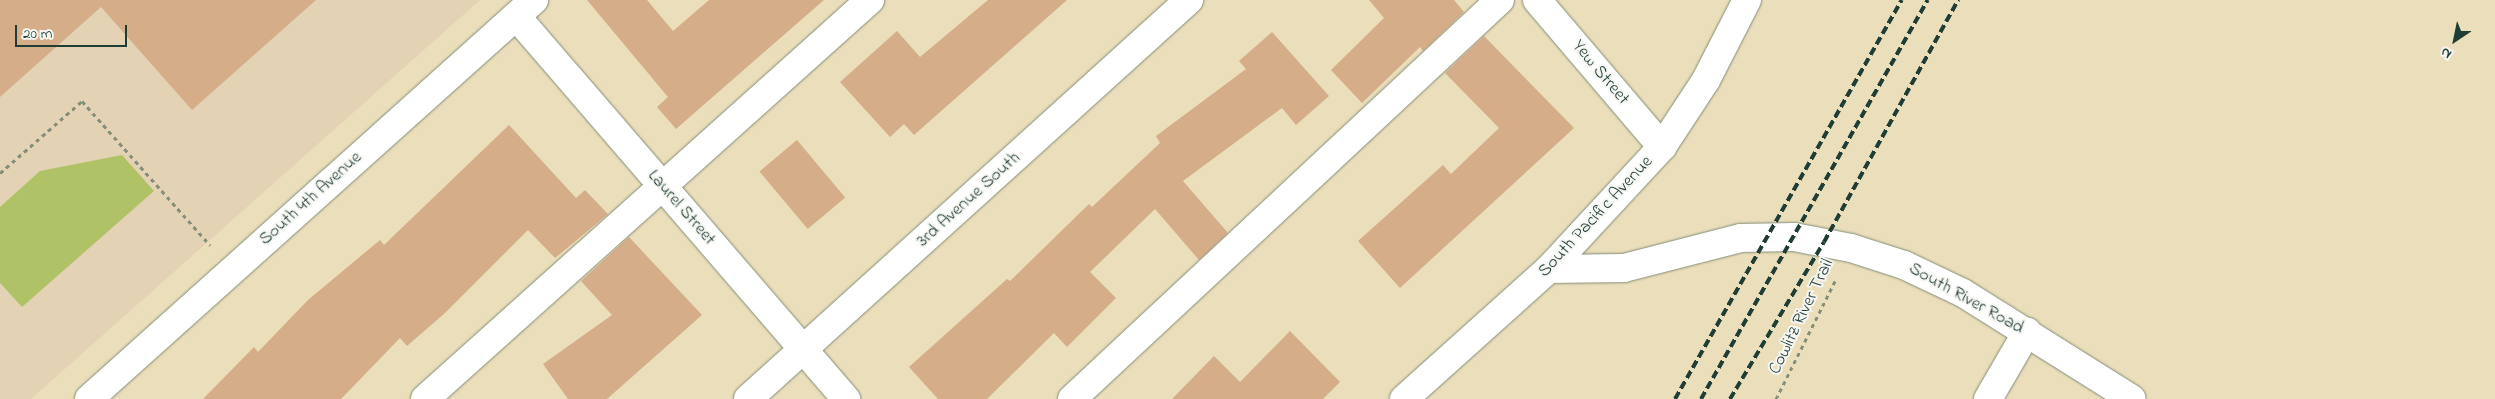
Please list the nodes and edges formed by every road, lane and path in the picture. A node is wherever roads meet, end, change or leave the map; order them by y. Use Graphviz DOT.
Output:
graph roads {
  1 [pos="870,0"];
  2 [pos="1189,0"];
  3 [pos="1500,0"];
  4 [pos="1537,0"];
  5 [pos="1747,0"];
  6 [pos="525,8"];
  7 [pos="1662,147"];
  8 [pos="0,173"];
  9 [pos="663,187"];
  10 [pos="1852,248"];
  11 [pos="1549,269"];
  12 [pos="233,270"];
  13 [pos="2027,332"];
  14 [pos="803,351"];
  15 [pos="89,399"];
  16 [pos="426,399"];
  17 [pos="748,399"];
  18 [pos="846,399"];
  19 [pos="1072,399"];
  20 [pos="1404,399"];
  21 [pos="1776,399"];
  22 [pos="1988,399"];
  23 [pos="2132,399"];
  1 -- 9 [label="street"];
  2 -- 14 [label="street, 3rd Avenue South"];
  3 -- 19 [label="street"];
  4 -- 7 [label="street, Yew Street"];
  5 -- 7 [label="street, South Pacific Avenue"];
  6 -- 9 [label="street, Laurel Street"];
  6 -- 12 [label="street, South 4th Avenue"];
  7 -- 11 [label="street, South Pacific Avenue"];
  8 -- 12 [label="path"];
  9 -- 14 [label="street, Laurel Street"];
  9 -- 16 [label="street"];
  10 -- 11 [label="street, South River Road"];
  10 -- 13 [label="street, South River Road"];
  10 -- 21 [label="path, Cowlitz River Trail"];
  11 -- 20 [label="street, South Pacific Avenue"];
  12 -- 15 [label="street, South 4th Avenue"];
  13 -- 22 [label="street"];
  13 -- 23 [label="street, South River Road"];
  14 -- 17 [label="street, 3rd Avenue South"];
  14 -- 18 [label="street, Laurel Street"];
}
